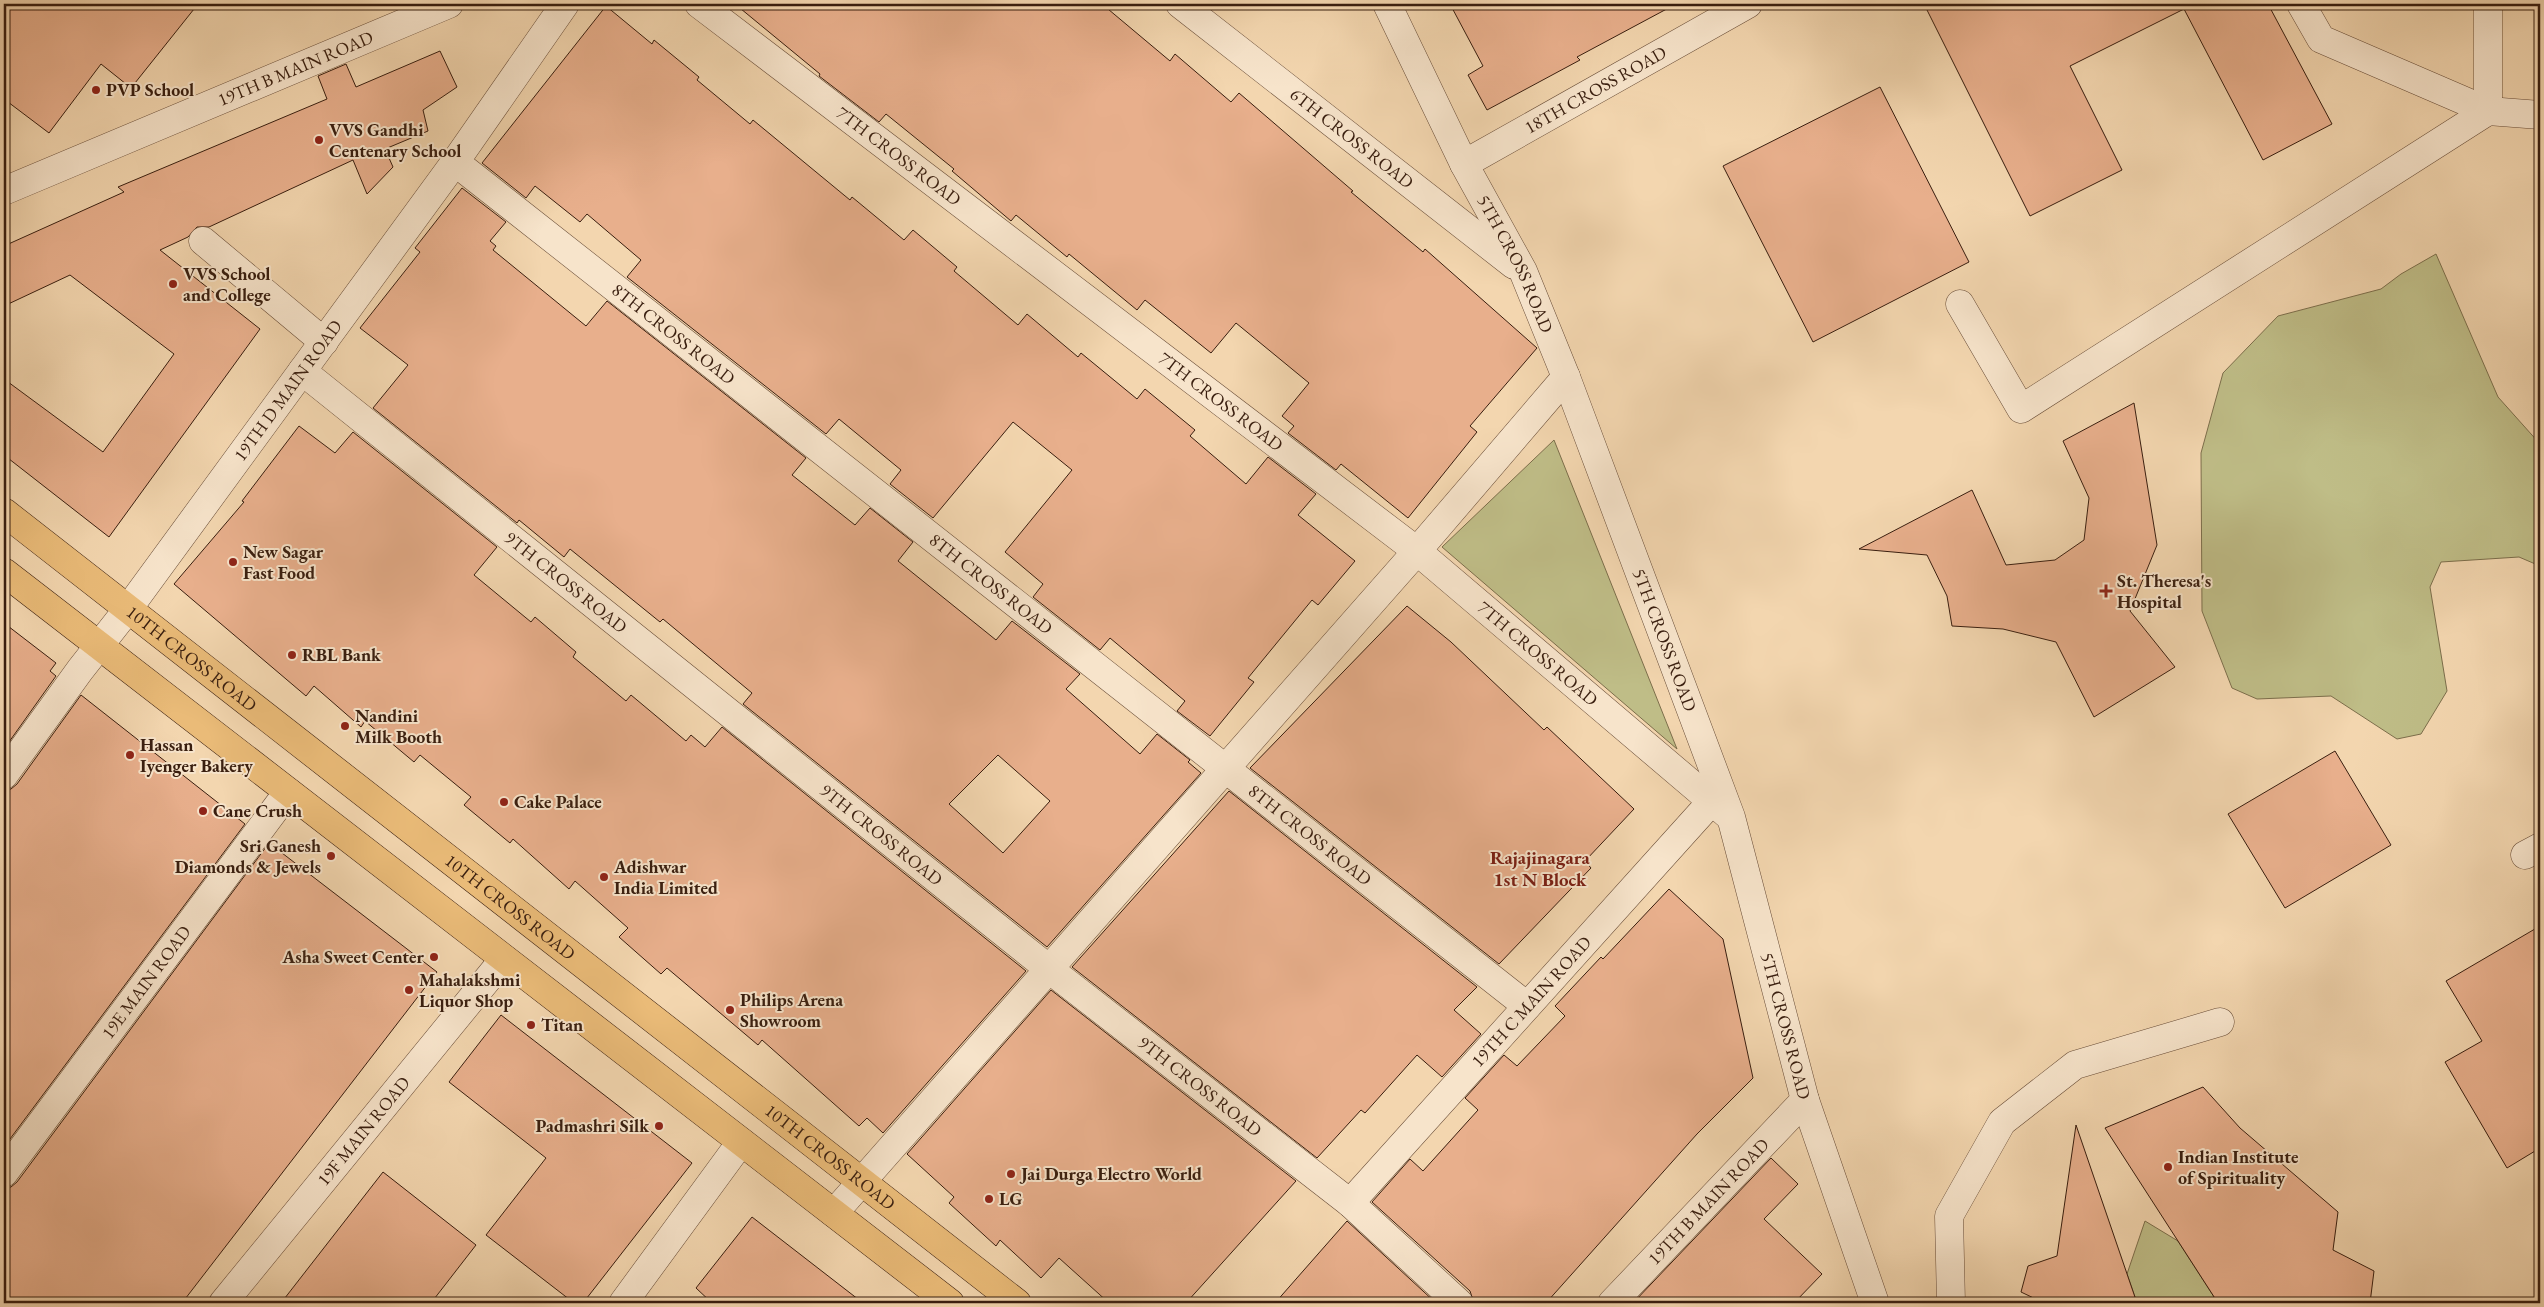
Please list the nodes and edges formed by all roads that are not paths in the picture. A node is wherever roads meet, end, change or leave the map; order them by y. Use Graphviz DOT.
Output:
graph roads {
  1 [pos="449,4"];
  2 [pos="565,4"];
  3 [pos="699,4"];
  4 [pos="1180,4"];
  5 [pos="1387,4"];
  6 [pos="2301,4"];
  7 [pos="2488,4"];
  8 [pos="1732,7"];
  9 [pos="2488,111"];
  10 [pos="2540,116"];
  11 [pos="455,162"];
  12 [pos="1464,164"];
  13 [pos="4,190"];
  14 [pos="203,241"];
  15 [pos="1523,271"];
  16 [pos="1960,304"];
  17 [pos="324,342"];
  18 [pos="302,371"];
  19 [pos="1566,377"];
  20 [pos="4,512"];
  21 [pos="1417,551"];
  22 [pos="4,572"];
  23 [pos="128,609"];
  24 [pos="99,646"];
  25 [pos="1225,769"];
  26 [pos="4,775"];
  27 [pos="288,792"];
  28 [pos="1722,809"];
  29 [pos="504,959"];
  30 [pos="1049,969"];
  31 [pos="1527,1006"];
  32 [pos="2220,1022"];
  33 [pos="1806,1100"];
  34 [pos="741,1142"];
  35 [pos="4,1173"];
  36 [pos="860,1182"];
  37 [pos="1350,1203"];
  38 [pos="834,1213"];
  39 [pos="223,1303"];
  40 [pos="623,1303"];
  41 [pos="950,1303"];
  42 [pos="1017,1303"];
  43 [pos="1458,1303"];
  44 [pos="1612,1303"];
  45 [pos="1875,1303"];
  46 [pos="1951,1303"];
  1 -- 13 [label="street, 19TH B MAIN ROAD"];
  2 -- 11 [label="street, 19TH D MAIN ROAD"];
  3 -- 21 [label="street, 7TH CROSS ROAD"];
  4 -- 15 [label="street, 6TH CROSS ROAD"];
  5 -- 12 [label="street, 5TH CROSS ROAD"];
  6 -- 9 [label="street"];
  7 -- 9 [label="street"];
  8 -- 12 [label="street, 18TH CROSS ROAD"];
  9 -- 10 [label="street"];
  9 -- 16 [label="street"];
  11 -- 17 [label="street, 19TH D MAIN ROAD"];
  11 -- 25 [label="street, 8TH CROSS ROAD"];
  12 -- 15 [label="street, 5TH CROSS ROAD"];
  14 -- 17 [label="street"];
  15 -- 19 [label="street, 5TH CROSS ROAD"];
  17 -- 18 [label="street, 19TH D MAIN ROAD"];
  18 -- 23 [label="street, 19TH D MAIN ROAD"];
  18 -- 30 [label="street, 9TH CROSS ROAD"];
  19 -- 21 [label="street"];
  19 -- 28 [label="street, 5TH CROSS ROAD"];
  20 -- 23 [label="main road, 10TH CROSS ROAD"];
  21 -- 25 [label="street"];
  21 -- 28 [label="street, 7TH CROSS ROAD"];
  22 -- 24 [label="main road"];
  23 -- 24 [label="street, 19TH D MAIN ROAD"];
  23 -- 36 [label="main road, 10TH CROSS ROAD"];
  24 -- 26 [label="street, 19TH D MAIN ROAD"];
  24 -- 27 [label="main road"];
  25 -- 30 [label="street"];
  25 -- 31 [label="street, 8TH CROSS ROAD"];
  27 -- 29 [label="main road"];
  27 -- 35 [label="street, 19E MAIN ROAD"];
  28 -- 31 [label="street, 19TH C MAIN ROAD"];
  28 -- 33 [label="street, 5TH CROSS ROAD"];
  29 -- 34 [label="main road"];
  29 -- 39 [label="street, 19F MAIN ROAD"];
  30 -- 36 [label="street"];
  30 -- 37 [label="street, 9TH CROSS ROAD"];
  31 -- 37 [label="street, 19TH C MAIN ROAD"];
  32 -- 46 [label="street"];
  33 -- 44 [label="street, 19TH B MAIN ROAD"];
  33 -- 45 [label="street, 5TH CROSS ROAD"];
  34 -- 38 [label="main road"];
  34 -- 40 [label="street"];
  36 -- 38 [label="street"];
  36 -- 42 [label="main road, 10TH CROSS ROAD"];
  37 -- 43 [label="street, 9TH CROSS ROAD"];
  38 -- 41 [label="main road"];
}
